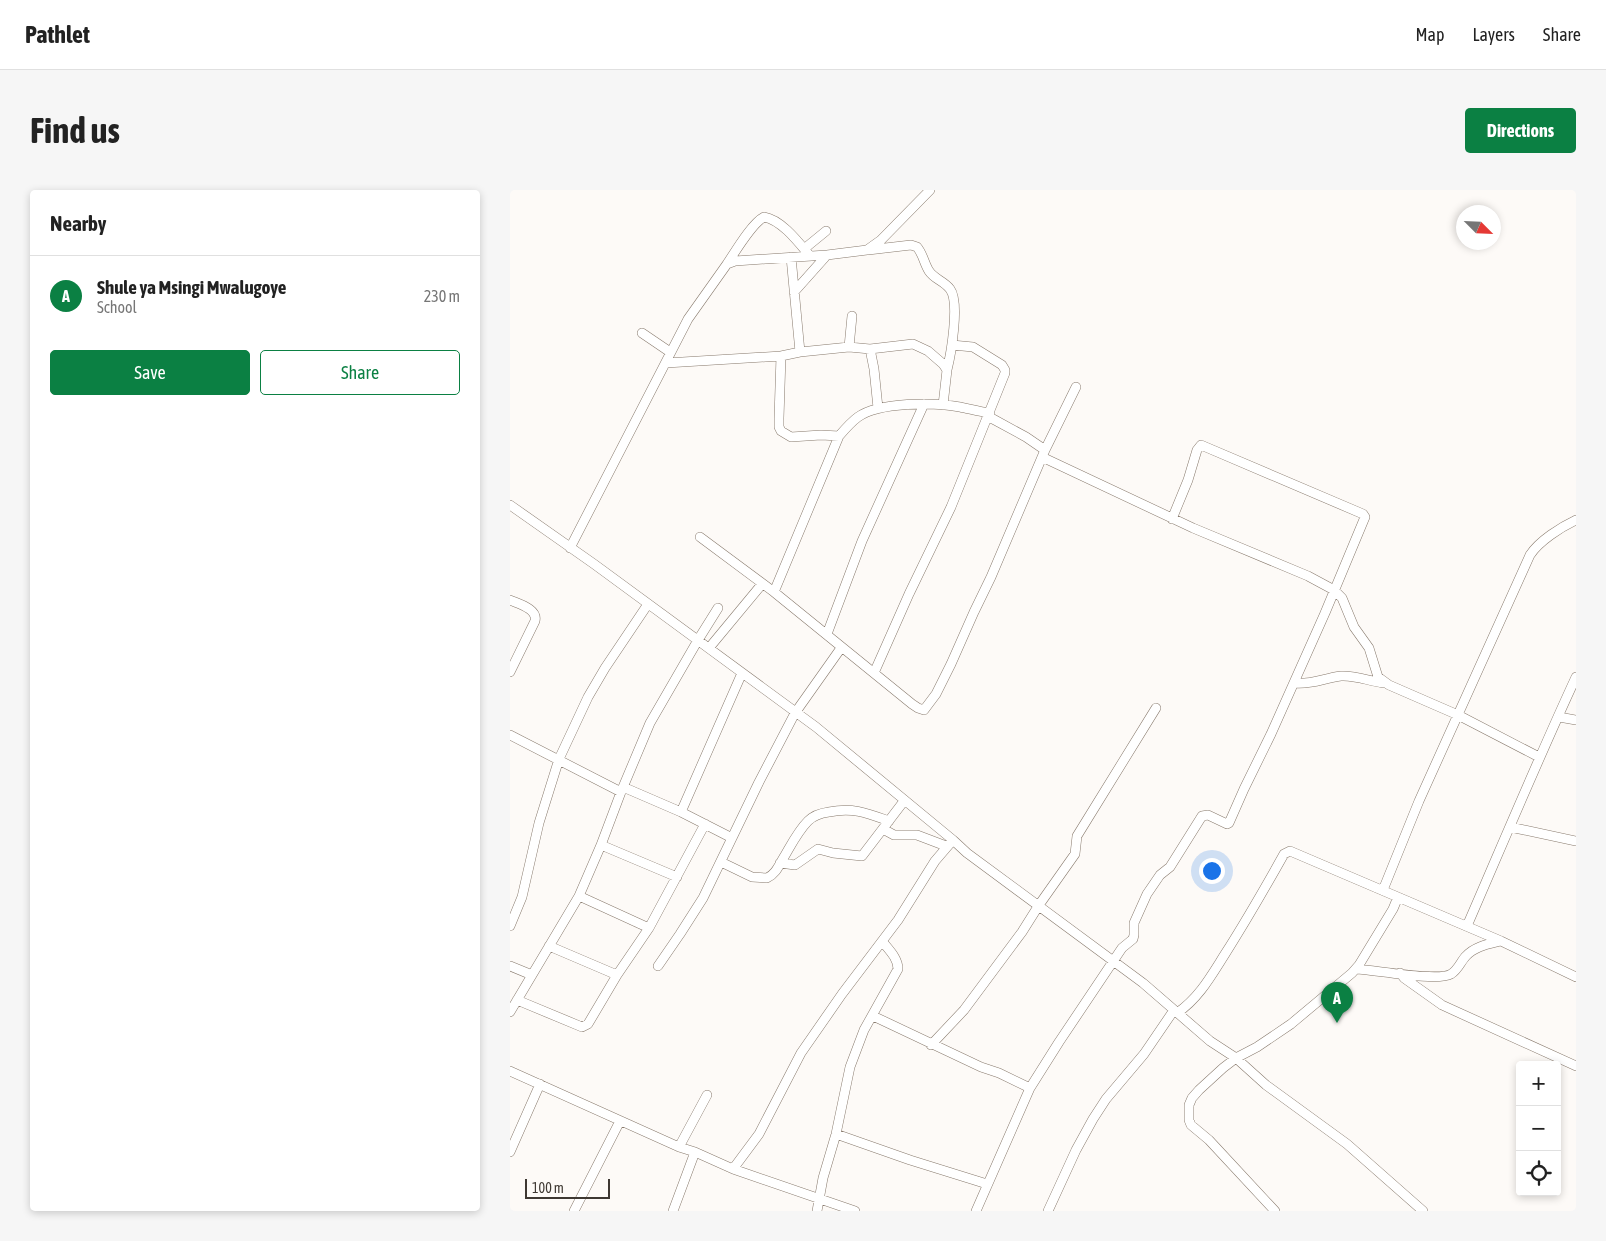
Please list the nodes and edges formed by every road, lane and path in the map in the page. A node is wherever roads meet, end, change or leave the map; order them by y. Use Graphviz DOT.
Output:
graph roads {
  1 [pos="930,190"];
  2 [pos="826,231"];
  3 [pos="867,250"];
  4 [pos="807,252"];
  5 [pos="827,254"];
  6 [pos="791,258"];
  7 [pos="727,264"];
  8 [pos="794,292"];
  9 [pos="852,316"];
  10 [pos="642,334"];
  11 [pos="952,345"];
  12 [pos="849,347"];
  13 [pos="870,349"];
  14 [pos="670,352"];
  15 [pos="800,352"];
  16 [pos="782,356"];
  17 [pos="666,363"];
  18 [pos="947,370"];
  19 [pos="1076,387"];
  20 [pos="924,404"];
  21 [pos="942,405"];
  22 [pos="878,408"];
  23 [pos="989,415"];
  24 [pos="839,436"];
  25 [pos="1044,454"];
  26 [pos="510,505"];
  27 [pos="1172,518"];
  28 [pos="1576,520"];
  29 [pos="700,537"];
  30 [pos="570,548"];
  31 [pos="762,584"];
  32 [pos="1334,590"];
  33 [pos="774,592"];
  34 [pos="510,600"];
  35 [pos="648,604"];
  36 [pos="718,608"];
  37 [pos="826,634"];
  38 [pos="698,640"];
  39 [pos="709,648"];
  40 [pos="841,648"];
  41 [pos="510,672"];
  42 [pos="742,673"];
  43 [pos="874,673"];
  44 [pos="1576,677"];
  45 [pos="1294,682"];
  46 [pos="1386,684"];
  47 [pos="1156,708"];
  48 [pos="795,713"];
  49 [pos="1458,715"];
  50 [pos="1559,717"];
  51 [pos="1576,720"];
  52 [pos="510,735"];
  53 [pos="1539,757"];
  54 [pos="558,759"];
  55 [pos="622,790"];
  56 [pos="904,801"];
  57 [pos="681,812"];
  58 [pos="889,821"];
  59 [pos="705,824"];
  60 [pos="1510,827"];
  61 [pos="882,829"];
  62 [pos="732,838"];
  63 [pos="1576,841"];
  64 [pos="950,843"];
  65 [pos="601,845"];
  66 [pos="721,862"];
  67 [pos="780,863"];
  68 [pos="676,877"];
  69 [pos="1384,890"];
  70 [pos="579,896"];
  71 [pos="1398,897"];
  72 [pos="1039,905"];
  73 [pos="510,926"];
  74 [pos="1467,926"];
  75 [pos="649,928"];
  76 [pos="882,941"];
  77 [pos="1500,941"];
  78 [pos="549,946"];
  79 [pos="1114,962"];
  80 [pos="510,966"];
  81 [pos="658,966"];
  82 [pos="1356,969"];
  83 [pos="1400,973"];
  84 [pos="532,975"];
  85 [pos="617,975"];
  86 [pos="1576,977"];
  87 [pos="517,1000"];
  88 [pos="510,1012"];
  89 [pos="1175,1012"];
  90 [pos="873,1016"];
  91 [pos="931,1045"];
  92 [pos="1236,1058"];
  93 [pos="1576,1066"];
  94 [pos="510,1071"];
  95 [pos="540,1084"];
  96 [pos="1030,1088"];
  97 [pos="707,1095"];
  98 [pos="620,1121"];
  99 [pos="836,1134"];
  100 [pos="679,1147"];
  101 [pos="510,1152"];
  102 [pos="695,1152"];
  103 [pos="733,1169"];
  104 [pos="987,1184"];
  105 [pos="818,1198"];
  106 [pos="574,1211"];
  107 [pos="673,1211"];
  108 [pos="817,1211"];
  109 [pos="854,1211"];
  110 [pos="976,1211"];
  111 [pos="1048,1211"];
  112 [pos="1275,1211"];
  113 [pos="1423,1211"];
  1 -- 3 [label="street"];
  2 -- 4 [label="street"];
  3 -- 5 [label="street"];
  3 -- 11 [label="street"];
  4 -- 5 [label="street"];
  4 -- 6 [label="street"];
  4 -- 7 [label="street"];
  5 -- 8 [label="street"];
  6 -- 7 [label="street"];
  6 -- 8 [label="street"];
  7 -- 14 [label="street"];
  8 -- 15 [label="street"];
  9 -- 12 [label="street"];
  10 -- 14 [label="street"];
  11 -- 18 [label="street"];
  11 -- 23 [label="street"];
  12 -- 13 [label="street"];
  12 -- 15 [label="street"];
  13 -- 18 [label="street"];
  13 -- 22 [label="street"];
  14 -- 17 [label="street"];
  15 -- 16 [label="street"];
  16 -- 17 [label="street"];
  16 -- 24 [label="street"];
  17 -- 30 [label="street"];
  18 -- 21 [label="street"];
  19 -- 25 [label="street"];
  20 -- 21 [label="street"];
  20 -- 22 [label="street"];
  20 -- 37 [label="street"];
  21 -- 23 [label="street"];
  22 -- 24 [label="street"];
  23 -- 25 [label="street"];
  23 -- 43 [label="street"];
  24 -- 33 [label="street"];
  25 -- 27 [label="street"];
  25 -- 43 [label="street"];
  26 -- 30 [label="street"];
  27 -- 32 [label="street"];
  27 -- 32 [label="street"];
  28 -- 49 [label="street"];
  29 -- 31 [label="street"];
  30 -- 35 [label="street"];
  31 -- 33 [label="street"];
  31 -- 39 [label="street"];
  32 -- 45 [label="street"];
  32 -- 46 [label="street"];
  33 -- 37 [label="street"];
  34 -- 41 [label="street"];
  35 -- 38 [label="street"];
  35 -- 54 [label="street"];
  36 -- 38 [label="street"];
  37 -- 40 [label="street"];
  38 -- 39 [label="street"];
  38 -- 55 [label="street"];
  39 -- 42 [label="street"];
  40 -- 43 [label="street"];
  40 -- 48 [label="street"];
  42 -- 48 [label="street"];
  42 -- 57 [label="street"];
  44 -- 50 [label="street"];
  45 -- 46 [label="street"];
  45 -- 79 [label="street"];
  46 -- 49 [label="street"];
  47 -- 72 [label="street"];
  48 -- 56 [label="street"];
  48 -- 62 [label="street"];
  49 -- 53 [label="street"];
  49 -- 69 [label="street"];
  50 -- 51 [label="street"];
  50 -- 53 [label="street"];
  52 -- 54 [label="street"];
  53 -- 60 [label="street"];
  54 -- 55 [label="street"];
  54 -- 73 [label="street"];
  55 -- 57 [label="street"];
  55 -- 65 [label="street"];
  56 -- 58 [label="street"];
  56 -- 64 [label="street"];
  57 -- 59 [label="street"];
  58 -- 61 [label="street"];
  58 -- 67 [label="street"];
  59 -- 62 [label="street"];
  59 -- 68 [label="street"];
  60 -- 63 [label="street"];
  60 -- 74 [label="street"];
  61 -- 64 [label="street"];
  61 -- 67 [label="street"];
  62 -- 66 [label="street"];
  64 -- 72 [label="street"];
  64 -- 76 [label="street"];
  65 -- 68 [label="street"];
  65 -- 70 [label="street"];
  66 -- 67 [label="street"];
  66 -- 81 [label="street"];
  68 -- 75 [label="street"];
  69 -- 71 [label="street"];
  69 -- 89 [label="street"];
  70 -- 75 [label="street"];
  70 -- 78 [label="street"];
  71 -- 74 [label="street"];
  71 -- 82 [label="street"];
  72 -- 79 [label="street"];
  72 -- 91 [label="street"];
  74 -- 77 [label="street"];
  75 -- 85 [label="street"];
  76 -- 90 [label="street"];
  76 -- 103 [label="street"];
  77 -- 83 [label="street"];
  77 -- 86 [label="street"];
  78 -- 84 [label="street"];
  78 -- 85 [label="street"];
  79 -- 89 [label="street"];
  79 -- 96 [label="street"];
  80 -- 84 [label="street"];
  82 -- 83 [label="street"];
  82 -- 92 [label="street"];
  83 -- 93 [label="street"];
  84 -- 87 [label="street"];
  85 -- 87 [label="street"];
  87 -- 88 [label="street"];
  89 -- 92 [label="street"];
  89 -- 111 [label="street"];
  90 -- 91 [label="street"];
  90 -- 99 [label="street"];
  91 -- 96 [label="street"];
  92 -- 112 [label="street"];
  92 -- 113 [label="street"];
  94 -- 95 [label="street"];
  95 -- 98 [label="street"];
  95 -- 101 [label="street"];
  96 -- 104 [label="street"];
  97 -- 100 [label="street"];
  98 -- 100 [label="street"];
  98 -- 106 [label="street"];
  99 -- 104 [label="street"];
  99 -- 105 [label="street"];
  100 -- 102 [label="street"];
  102 -- 103 [label="street"];
  102 -- 107 [label="street"];
  103 -- 105 [label="street"];
  104 -- 110 [label="street"];
  105 -- 108 [label="street"];
  105 -- 109 [label="street"];
}
